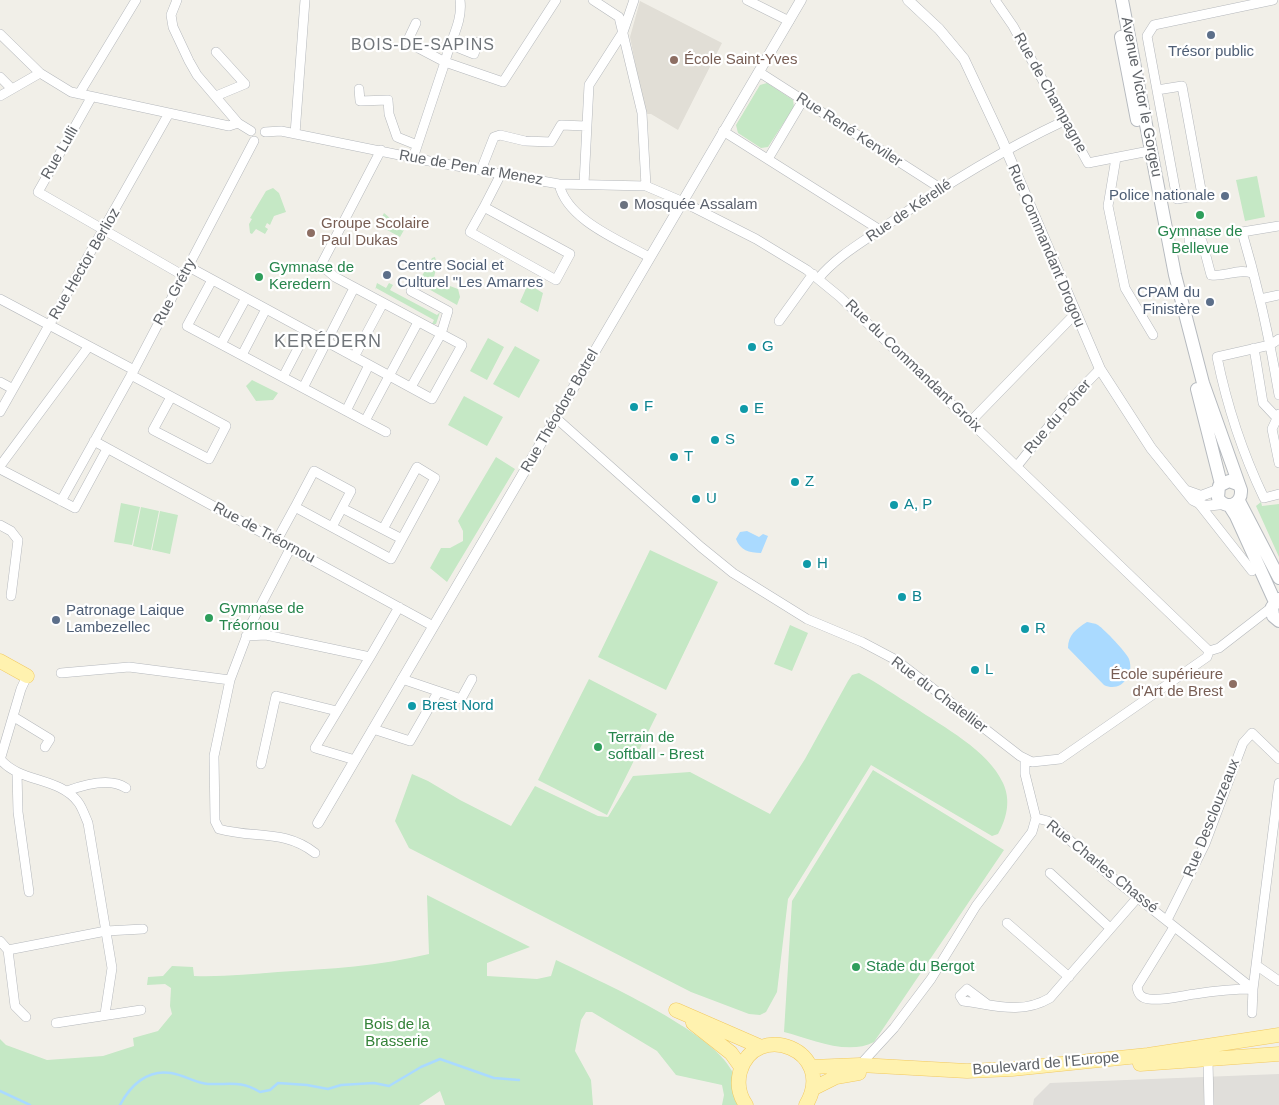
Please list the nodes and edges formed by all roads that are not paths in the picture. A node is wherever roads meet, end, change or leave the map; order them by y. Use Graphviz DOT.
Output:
graph roads {
  1 [pos="136,0"];
  2 [pos="177,0"];
  3 [pos="305,0"];
  4 [pos="460,0"];
  5 [pos="556,0"];
  6 [pos="593,0"];
  7 [pos="634,0"];
  8 [pos="747,0"];
  9 [pos="801,0"];
  10 [pos="908,0"];
  11 [pos="995,0"];
  12 [pos="1115,0"];
  13 [pos="1122,0"];
  14 [pos="1274,0"];
  15 [pos="1246,4"];
  16 [pos="789,21"];
  17 [pos="416,22"];
  18 [pos="623,32"];
  19 [pos="0,34"];
  20 [pos="478,42"];
  21 [pos="449,44"];
  22 [pos="216,52"];
  23 [pos="445,62"];
  24 [pos="758,72"];
  25 [pos="40,73"];
  26 [pos="0,77"];
  27 [pos="1139,87"];
  28 [pos="1156,87"];
  29 [pos="359,88"];
  30 [pos="12,89"];
  31 [pos="78,94"];
  32 [pos="0,96"];
  33 [pos="216,96"];
  34 [pos="91,98"];
  35 [pos="803,100"];
  36 [pos="168,115"];
  37 [pos="1064,121"];
  38 [pos="238,123"];
  39 [pos="586,126"];
  40 [pos="251,131"];
  41 [pos="723,131"];
  42 [pos="265,132"];
  43 [pos="295,134"];
  44 [pos="254,141"];
  45 [pos="417,144"];
  46 [pos="1005,149"];
  47 [pos="381,150"];
  48 [pos="1144,152"];
  49 [pos="413,158"];
  50 [pos="1116,158"];
  51 [pos="768,159"];
  52 [pos="481,170"];
  53 [pos="501,174"];
  54 [pos="559,184"];
  55 [pos="584,184"];
  56 [pos="646,186"];
  57 [pos="940,188"];
  58 [pos="682,201"];
  59 [pos="484,207"];
  60 [pos="1279,226"];
  61 [pos="104,230"];
  62 [pos="880,230"];
  63 [pos="1189,239"];
  64 [pos="649,257"];
  65 [pos="189,267"];
  66 [pos="1252,273"];
  67 [pos="184,276"];
  68 [pos="816,276"];
  69 [pos="212,280"];
  70 [pos="354,288"];
  71 [pos="411,291"];
  72 [pos="1279,295"];
  73 [pos="246,298"];
  74 [pos="0,299"];
  75 [pos="1260,299"];
  76 [pos="383,303"];
  77 [pos="266,309"];
  78 [pos="1075,314"];
  79 [pos="779,321"];
  80 [pos="418,322"];
  81 [pos="50,325"];
  82 [pos="307,331"];
  83 [pos="441,334"];
  84 [pos="1153,335"];
  85 [pos="1279,339"];
  86 [pos="328,342"];
  87 [pos="221,344"];
  88 [pos="1270,344"];
  89 [pos="89,346"];
  90 [pos="1254,348"];
  91 [pos="242,355"];
  92 [pos="354,357"];
  93 [pos="369,365"];
  94 [pos="1100,369"];
  95 [pos="132,373"];
  96 [pos="390,376"];
  97 [pos="283,377"];
  98 [pos="0,382"];
  99 [pos="411,387"];
  100 [pos="303,388"];
  101 [pos="13,389"];
  102 [pos="1279,395"];
  103 [pos="171,397"];
  104 [pos="346,411"];
  105 [pos="0,412"];
  106 [pos="1278,416"];
  107 [pos="556,418"];
  108 [pos="365,421"];
  109 [pos="971,421"];
  110 [pos="386,432"];
  111 [pos="94,441"];
  112 [pos="107,449"];
  113 [pos="1279,463"];
  114 [pos="1017,466"];
  115 [pos="0,467"];
  116 [pos="1237,484"];
  117 [pos="1219,487"];
  118 [pos="1187,491"];
  119 [pos="1279,494"];
  120 [pos="61,500"];
  121 [pos="1230,503"];
  122 [pos="1200,505"];
  123 [pos="295,507"];
  124 [pos="342,508"];
  125 [pos="0,525"];
  126 [pos="332,527"];
  127 [pos="383,529"];
  128 [pos="277,540"];
  129 [pos="402,540"];
  130 [pos="291,548"];
  131 [pos="1252,571"];
  132 [pos="1279,578"];
  133 [pos="11,596"];
  134 [pos="399,607"];
  135 [pos="1276,610"];
  136 [pos="433,626"];
  137 [pos="246,636"];
  138 [pos="1209,651"];
  139 [pos="370,657"];
  140 [pos="0,661"];
  141 [pos="61,673"];
  142 [pos="27,676"];
  143 [pos="402,679"];
  144 [pos="472,679"];
  145 [pos="230,680"];
  146 [pos="438,692"];
  147 [pos="338,711"];
  148 [pos="14,717"];
  149 [pos="373,729"];
  150 [pos="45,747"];
  151 [pos="1025,759"];
  152 [pos="1279,759"];
  153 [pos="0,760"];
  154 [pos="355,760"];
  155 [pos="261,764"];
  156 [pos="17,773"];
  157 [pos="1279,783"];
  158 [pos="126,788"];
  159 [pos="67,791"];
  160 [pos="1036,818"];
  161 [pos="318,822"];
  162 [pos="315,853"];
  163 [pos="1050,873"];
  164 [pos="29,892"];
  165 [pos="1138,897"];
  166 [pos="1007,923"];
  167 [pos="1170,924"];
  168 [pos="1110,928"];
  169 [pos="143,929"];
  170 [pos="106,931"];
  171 [pos="0,941"];
  172 [pos="8,950"];
  173 [pos="1256,965"];
  174 [pos="1069,977"];
  175 [pos="1279,981"];
  176 [pos="1253,988"];
  177 [pos="987,1004"];
  178 [pos="141,1010"];
  179 [pos="1252,1013"];
  180 [pos="105,1014"];
  181 [pos="26,1017"];
  182 [pos="56,1023"];
  183 [pos="1279,1035"];
  184 [pos="761,1047"];
  185 [pos="876,1050"];
  186 [pos="1279,1054"];
  187 [pos="1208,1060"];
  188 [pos="860,1065"];
  189 [pos="741,1066"];
  190 [pos="880,1066"];
  191 [pos="811,1067"];
  192 [pos="814,1088"];
  193 [pos="746,1105"];
  194 [pos="807,1105"];
  195 [pos="1209,1105"];
  1 -- 31 [label="street"];
  2 -- 33 [label="street"];
  3 -- 43 [label="street"];
  4 -- 21 [label="street"];
  5 -- 23 [label="street"];
  6 -- 18 [label="street"];
  7 -- 18 [label="street"];
  8 -- 16 [label="street"];
  9 -- 16 [label="street, Rue Théodore Botrel"];
  10 -- 46 [label="street, Rue Commandant Drogou"];
  11 -- 37 [label="street, Rue de Champagne"];
  12 -- 48 [label="main road, Avenue Victor le Gorgeu"];
  13 -- 27 [label="main road, Avenue Victor le Gorgeu"];
  14 -- 15 [label="street"];
  15 -- 28 [label="street"];
  16 -- 24 [label="street, Rue Théodore Botrel"];
  17 -- 23 [label="street"];
  18 -- 39 [label="street"];
  18 -- 56 [label="street"];
  19 -- 25 [label="street"];
  20 -- 21 [label="street"];
  21 -- 23 [label="street"];
  22 -- 33 [label="street"];
  23 -- 45 [label="street"];
  24 -- 35 [label="street, Rue René Kerviler"];
  24 -- 41 [label="street, Rue Théodore Botrel"];
  25 -- 30 [label="street"];
  25 -- 31 [label="street"];
  26 -- 30 [label="street"];
  27 -- 28 [label="street"];
  27 -- 116 [label="main road, Avenue Victor le Gorgeu"];
  28 -- 28 [label="street"];
  29 -- 45 [label="street"];
  30 -- 32 [label="street"];
  31 -- 34 [label="street"];
  33 -- 38 [label="street"];
  34 -- 36 [label="street"];
  34 -- 61 [label="street, Rue Lulli"];
  35 -- 51 [label="street"];
  35 -- 57 [label="street, Rue René Kerviler"];
  36 -- 38 [label="street"];
  36 -- 61 [label="street, Rue Hector Berlioz"];
  37 -- 46 [label="street, Rue de Kérellé"];
  37 -- 50 [label="street, Rue de Champagne"];
  38 -- 40 [label="street"];
  39 -- 52 [label="street"];
  39 -- 55 [label="street"];
  40 -- 42 [label="street"];
  40 -- 44 [label="street"];
  41 -- 51 [label="street"];
  41 -- 58 [label="street, Rue Théodore Botrel"];
  42 -- 43 [label="street, Rue de Pen ar Menez"];
  42 -- 44 [label="street"];
  43 -- 47 [label="street, Rue de Pen ar Menez"];
  44 -- 65 [label="street, Rue Grétry"];
  45 -- 49 [label="street"];
  46 -- 57 [label="street, Rue de Kérellé"];
  46 -- 78 [label="street, Rue Commandant Drogou"];
  47 -- 49 [label="street, Rue de Pen ar Menez"];
  47 -- 70 [label="street"];
  48 -- 50 [label="street, Rue de Champagne"];
  48 -- 117 [label="main road, Avenue Victor le Gorgeu"];
  49 -- 52 [label="street, Rue de Pen ar Menez"];
  50 -- 84 [label="street"];
  51 -- 62 [label="street"];
  52 -- 53 [label="street, Rue de Pen ar Menez"];
  53 -- 54 [label="street, Rue de Pen ar Menez"];
  53 -- 59 [label="street"];
  54 -- 55 [label="street, Rue du Commandant Groix"];
  54 -- 64 [label="street, Rue de Pen ar Menez"];
  55 -- 56 [label="street, Rue du Commandant Groix"];
  56 -- 58 [label="street, Rue du Commandant Groix"];
  57 -- 62 [label="street, Rue de Kérellé"];
  58 -- 64 [label="street, Rue Théodore Botrel"];
  58 -- 68 [label="street, Rue du Commandant Groix"];
  59 -- 59 [label="street"];
  60 -- 66 [label="street"];
  61 -- 67 [label="street, Rue Lulli"];
  61 -- 81 [label="street, Rue Hector Berlioz"];
  62 -- 68 [label="street, Rue de Kérellé"];
  63 -- 66 [label="street"];
  64 -- 107 [label="street, Rue Théodore Botrel"];
  65 -- 67 [label="street, Rue Grétry"];
  65 -- 69 [label="street"];
  66 -- 75 [label="street"];
  67 -- 95 [label="street, Rue Grétry"];
  68 -- 79 [label="street, Rue de Kérellé"];
  68 -- 109 [label="street, Rue du Commandant Groix"];
  69 -- 73 [label="street"];
  69 -- 87 [label="street"];
  70 -- 76 [label="street"];
  70 -- 86 [label="street"];
  71 -- 83 [label="street"];
  72 -- 75 [label="street"];
  73 -- 77 [label="street"];
  73 -- 87 [label="street"];
  74 -- 81 [label="street"];
  75 -- 88 [label="street"];
  76 -- 80 [label="street"];
  76 -- 92 [label="street"];
  77 -- 82 [label="street"];
  77 -- 91 [label="street"];
  78 -- 94 [label="street, Rue Commandant Drogou"];
  78 -- 109 [label="street"];
  80 -- 83 [label="street"];
  80 -- 96 [label="street"];
  81 -- 89 [label="street"];
  81 -- 101 [label="street, Rue Hector Berlioz"];
  82 -- 86 [label="street"];
  82 -- 97 [label="street"];
  83 -- 99 [label="street"];
  83 -- 99 [label="street"];
  85 -- 88 [label="street"];
  86 -- 92 [label="street"];
  86 -- 100 [label="street"];
  87 -- 91 [label="street"];
  88 -- 90 [label="street"];
  88 -- 102 [label="street"];
  89 -- 95 [label="street"];
  89 -- 115 [label="street"];
  90 -- 106 [label="street"];
  90 -- 119 [label="street"];
  91 -- 97 [label="street"];
  92 -- 93 [label="street"];
  93 -- 96 [label="street"];
  93 -- 104 [label="street"];
  94 -- 114 [label="street, Rue du Poher"];
  94 -- 118 [label="street, Rue Commandant Drogou"];
  95 -- 103 [label="street"];
  95 -- 111 [label="street, Rue Grétry"];
  96 -- 99 [label="street"];
  96 -- 108 [label="street"];
  97 -- 100 [label="street"];
  98 -- 101 [label="street"];
  100 -- 104 [label="street"];
  101 -- 105 [label="street, Rue Hector Berlioz"];
  103 -- 103 [label="street"];
  104 -- 108 [label="street"];
  106 -- 113 [label="street"];
  107 -- 136 [label="street, Rue Théodore Botrel"];
  107 -- 151 [label="street, Rue du Chatellier"];
  108 -- 110 [label="street"];
  109 -- 114 [label="street, Rue du Commandant Groix"];
  111 -- 112 [label="street, Rue de Tréornou"];
  111 -- 120 [label="street, Rue Grétry"];
  112 -- 120 [label="street"];
  112 -- 128 [label="street, Rue de Tréornou"];
  114 -- 138 [label="street, Rue du Commandant Groix"];
  115 -- 120 [label="street"];
  116 -- 117 [label="main road"];
  116 -- 121 [label="main road"];
  117 -- 118 [label="street"];
  117 -- 121 [label="main road"];
  118 -- 122 [label="street, Rue Commandant Drogou"];
  121 -- 122 [label="street"];
  121 -- 132 [label="main road"];
  121 -- 135 [label="main road"];
  122 -- 131 [label="street"];
  123 -- 124 [label="street"];
  123 -- 126 [label="street"];
  123 -- 128 [label="street"];
  124 -- 126 [label="street"];
  124 -- 127 [label="street"];
  125 -- 133 [label="street"];
  126 -- 129 [label="street"];
  127 -- 129 [label="street"];
  127 -- 129 [label="street"];
  128 -- 130 [label="street, Rue de Tréornou"];
  130 -- 134 [label="street, Rue de Tréornou"];
  130 -- 137 [label="street"];
  134 -- 136 [label="street, Rue de Tréornou"];
  134 -- 139 [label="street"];
  135 -- 138 [label="street"];
  136 -- 143 [label="street, Rue Théodore Botrel"];
  137 -- 139 [label="street"];
  137 -- 145 [label="street"];
  138 -- 151 [label="street"];
  139 -- 147 [label="street"];
  140 -- 142 [label="main road"];
  141 -- 145 [label="street"];
  142 -- 148 [label="street"];
  143 -- 146 [label="street"];
  143 -- 149 [label="street, Rue Théodore Botrel"];
  144 -- 146 [label="street"];
  145 -- 162 [label="street"];
  146 -- 149 [label="street"];
  147 -- 154 [label="street"];
  147 -- 155 [label="street"];
  148 -- 150 [label="street"];
  148 -- 153 [label="street"];
  149 -- 154 [label="street, Rue Théodore Botrel"];
  151 -- 160 [label="street, Rue Charles Chassé"];
  152 -- 167 [label="street, Rue Desclouzeaux"];
  153 -- 156 [label="street"];
  154 -- 161 [label="street, Rue Théodore Botrel"];
  156 -- 159 [label="street"];
  156 -- 164 [label="street"];
  157 -- 173 [label="street"];
  158 -- 159 [label="street"];
  159 -- 170 [label="street"];
  160 -- 165 [label="street, Rue Charles Chassé"];
  160 -- 185 [label="street"];
  163 -- 168 [label="street"];
  165 -- 167 [label="street, Rue Charles Chassé"];
  165 -- 168 [label="street"];
  166 -- 174 [label="street"];
  167 -- 176 [label="street"];
  167 -- 176 [label="street"];
  168 -- 174 [label="street"];
  169 -- 170 [label="street"];
  170 -- 172 [label="street"];
  170 -- 180 [label="street"];
  171 -- 172 [label="street"];
  172 -- 181 [label="street"];
  173 -- 175 [label="street"];
  173 -- 176 [label="street"];
  174 -- 177 [label="street"];
  176 -- 179 [label="street"];
  178 -- 180 [label="street"];
  180 -- 182 [label="street"];
  183 -- 190 [label="main road, Boulevard de l'Europe"];
  184 -- 189 [label="main road"];
  184 -- 189 [label="main road"];
  184 -- 191 [label="main road"];
  185 -- 188 [label="street"];
  185 -- 190 [label="street"];
  186 -- 187 [label="main road, Boulevard de l'Europe"];
  187 -- 192 [label="main road, Boulevard de l'Europe"];
  187 -- 195 [label="street"];
  188 -- 190 [label="main road, Boulevard de l'Europe"];
  188 -- 191 [label="main road, Boulevard de l'Europe"];
  189 -- 193 [label="main road"];
  191 -- 192 [label="main road"];
  192 -- 194 [label="main road"];
}
